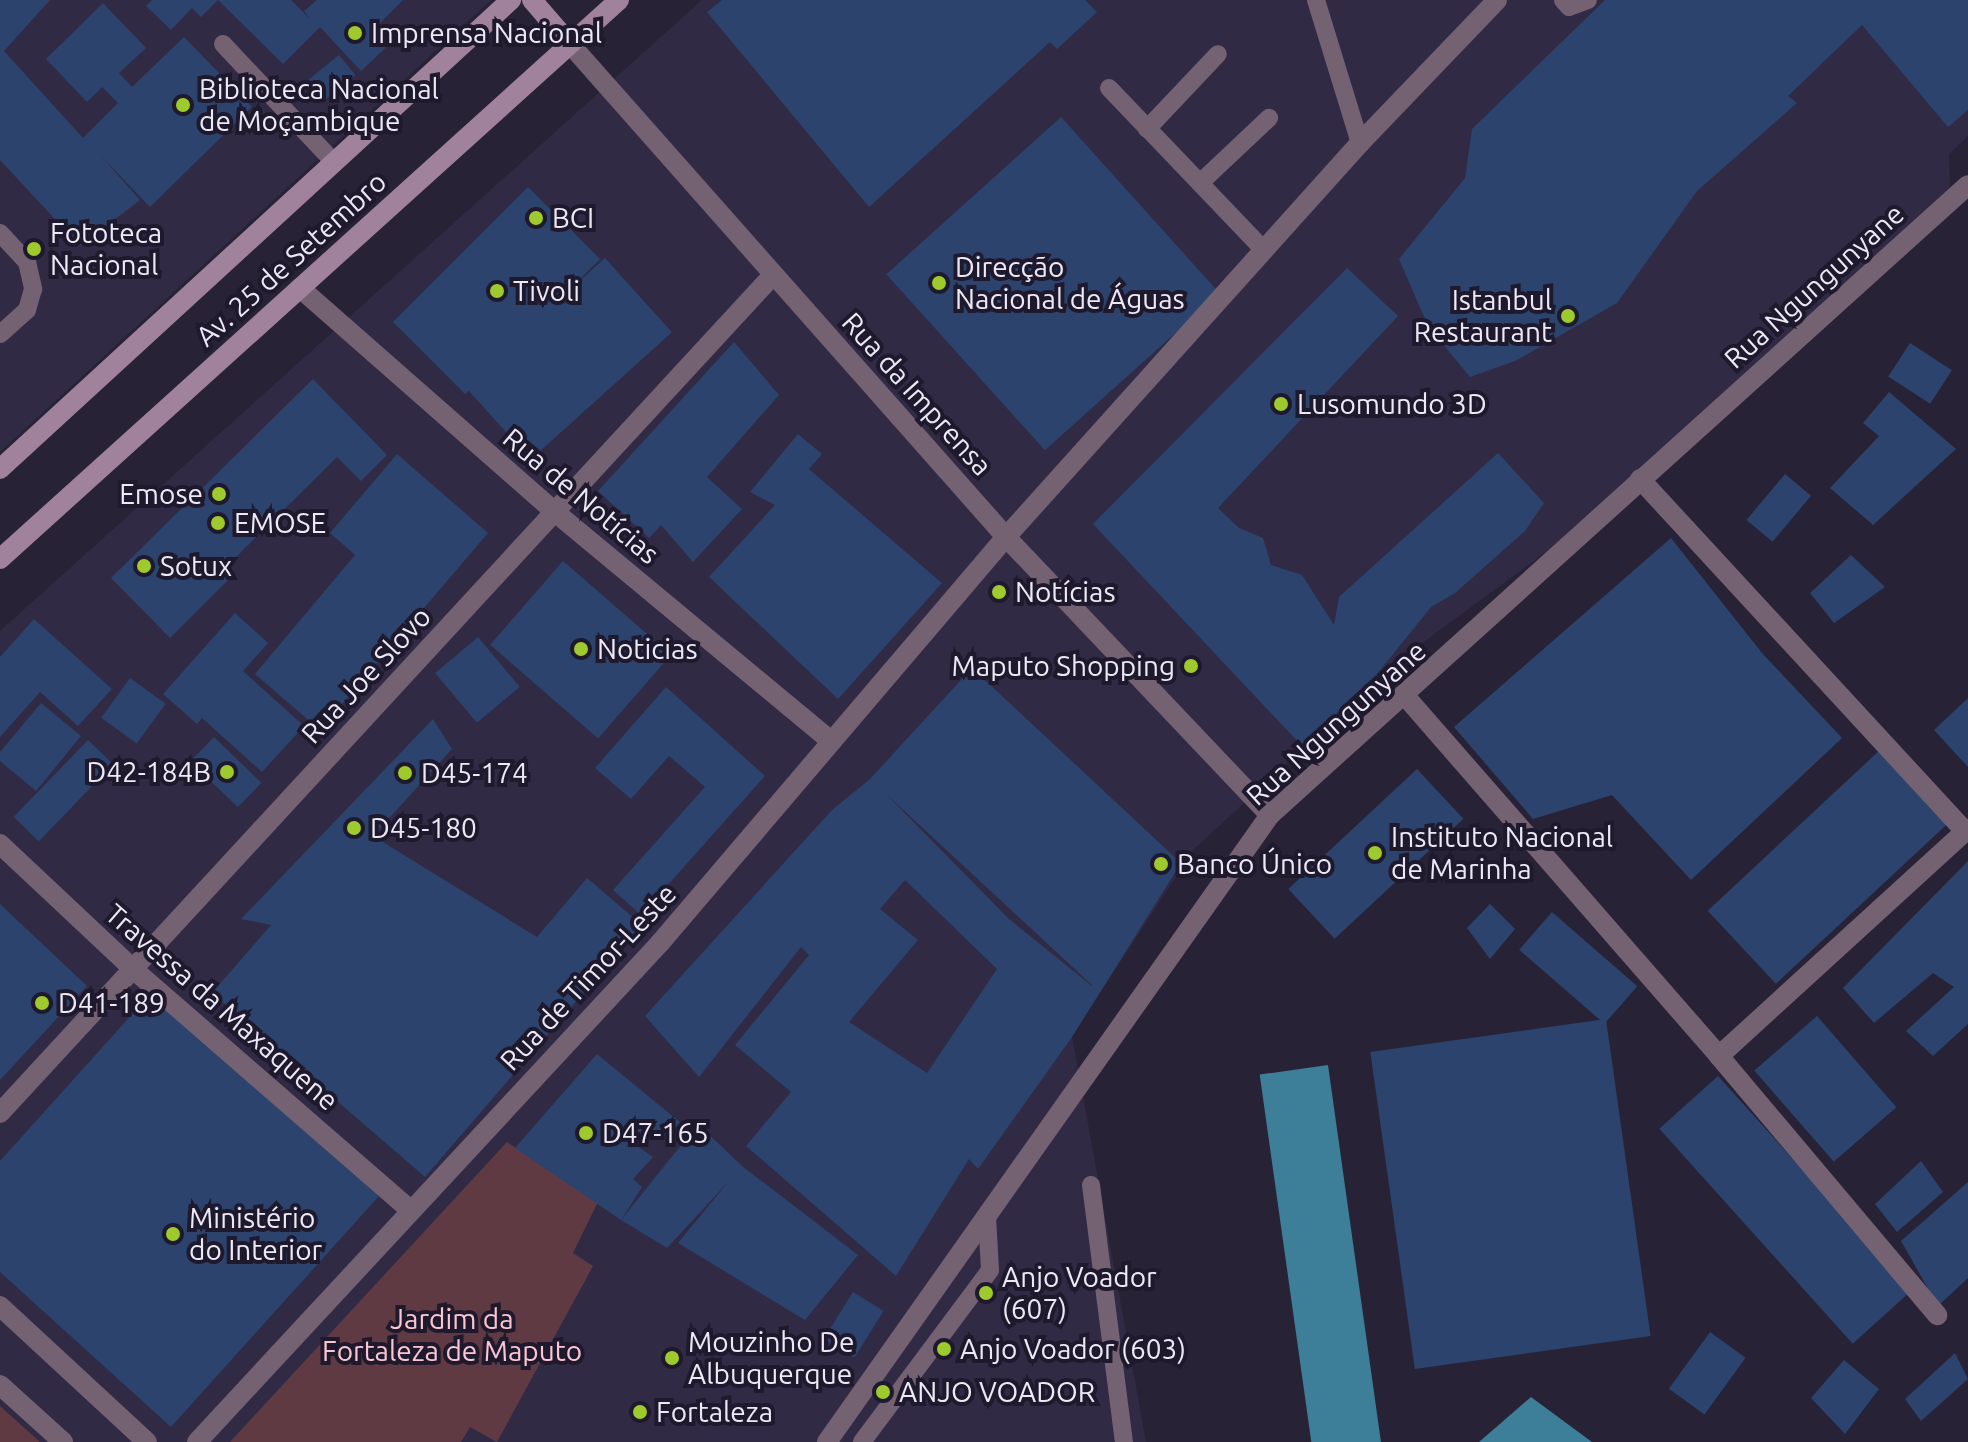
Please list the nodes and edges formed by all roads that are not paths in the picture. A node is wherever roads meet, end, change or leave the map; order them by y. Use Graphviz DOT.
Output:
graph roads {
  1 [pos="511,0"];
  2 [pos="532,0"];
  3 [pos="619,0"];
  4 [pos="1316,0"];
  5 [pos="1497,0"];
  6 [pos="1563,0"];
  7 [pos="1588,0"];
  8 [pos="223,44"];
  9 [pos="570,44"];
  10 [pos="1218,54"];
  11 [pos="1109,88"];
  12 [pos="1269,118"];
  13 [pos="1147,129"];
  14 [pos="1360,143"];
  15 [pos="334,162"];
  16 [pos="1200,183"];
  17 [pos="1968,185"];
  18 [pos="0,233"];
  19 [pos="1264,250"];
  20 [pos="773,275"];
  21 [pos="300,288"];
  22 [pos="0,334"];
  23 [pos="0,469"];
  24 [pos="1640,479"];
  25 [pos="555,512"];
  26 [pos="1006,537"];
  27 [pos="0,559"];
  28 [pos="1406,697"];
  29 [pos="831,741"];
  30 [pos="1270,815"];
  31 [pos="1967,831"];
  32 [pos="0,844"];
  33 [pos="133,969"];
  34 [pos="1719,1056"];
  35 [pos="0,1113"];
  36 [pos="1091,1185"];
  37 [pos="409,1209"];
  38 [pos="987,1216"];
  39 [pos="0,1306"];
  40 [pos="1937,1315"];
  41 [pos="0,1385"];
  42 [pos="63,1442"];
  43 [pos="147,1442"];
  44 [pos="197,1442"];
  45 [pos="827,1442"];
  46 [pos="862,1442"];
  47 [pos="1124,1442"];
  1 -- 15 [label="main road, Av. 25 de Setembro"];
  2 -- 9 [label="main road, Rua da Imprensa"];
  3 -- 9 [label="main road, Av. 25 de Setembro"];
  4 -- 14 [label="lane"];
  5 -- 14 [label="street, Rua de Timor-Leste"];
  6 -- 7 [label="lane"];
  8 -- 15 [label="lane"];
  9 -- 20 [label="street, Rua da Imprensa"];
  9 -- 21 [label="main road, Av. 25 de Setembro"];
  10 -- 13 [label="lane"];
  11 -- 13 [label="lane"];
  12 -- 16 [label="lane"];
  13 -- 16 [label="lane"];
  14 -- 19 [label="street, Rua de Timor-Leste"];
  15 -- 23 [label="main road, Av. 25 de Setembro"];
  16 -- 19 [label="lane"];
  17 -- 24 [label="street, Rua Ngungunyane"];
  18 -- 22 [label="lane"];
  19 -- 26 [label="street, Rua de Timor-Leste"];
  20 -- 25 [label="street, Rua Joe Slovo"];
  20 -- 26 [label="street, Rua da Imprensa"];
  21 -- 25 [label="street, Rua de Notícias"];
  21 -- 27 [label="main road, Av. 25 de Setembro"];
  24 -- 28 [label="street, Rua Ngungunyane"];
  24 -- 31 [label="street"];
  25 -- 29 [label="street, Rua de Notícias"];
  25 -- 33 [label="street, Rua Joe Slovo"];
  26 -- 29 [label="street, Rua de Timor-Leste"];
  26 -- 30 [label="street, Rua da Imprensa"];
  28 -- 30 [label="street, Rua Ngungunyane"];
  28 -- 34 [label="street"];
  29 -- 37 [label="street, Rua de Timor-Leste"];
  30 -- 38 [label="street, Rua Ngungunyane"];
  31 -- 34 [label="street"];
  32 -- 33 [label="street, Travessa da Maxaquene"];
  33 -- 35 [label="street, Rua Joe Slovo"];
  33 -- 37 [label="street, Travessa da Maxaquene"];
  34 -- 40 [label="street"];
  36 -- 47 [label="lane"];
  37 -- 44 [label="street, Rua de Timor-Leste"];
  38 -- 45 [label="street, Rua Ngungunyane"];
  38 -- 46 [label="lane"];
  39 -- 43 [label="street"];
  41 -- 42 [label="street"];
}
